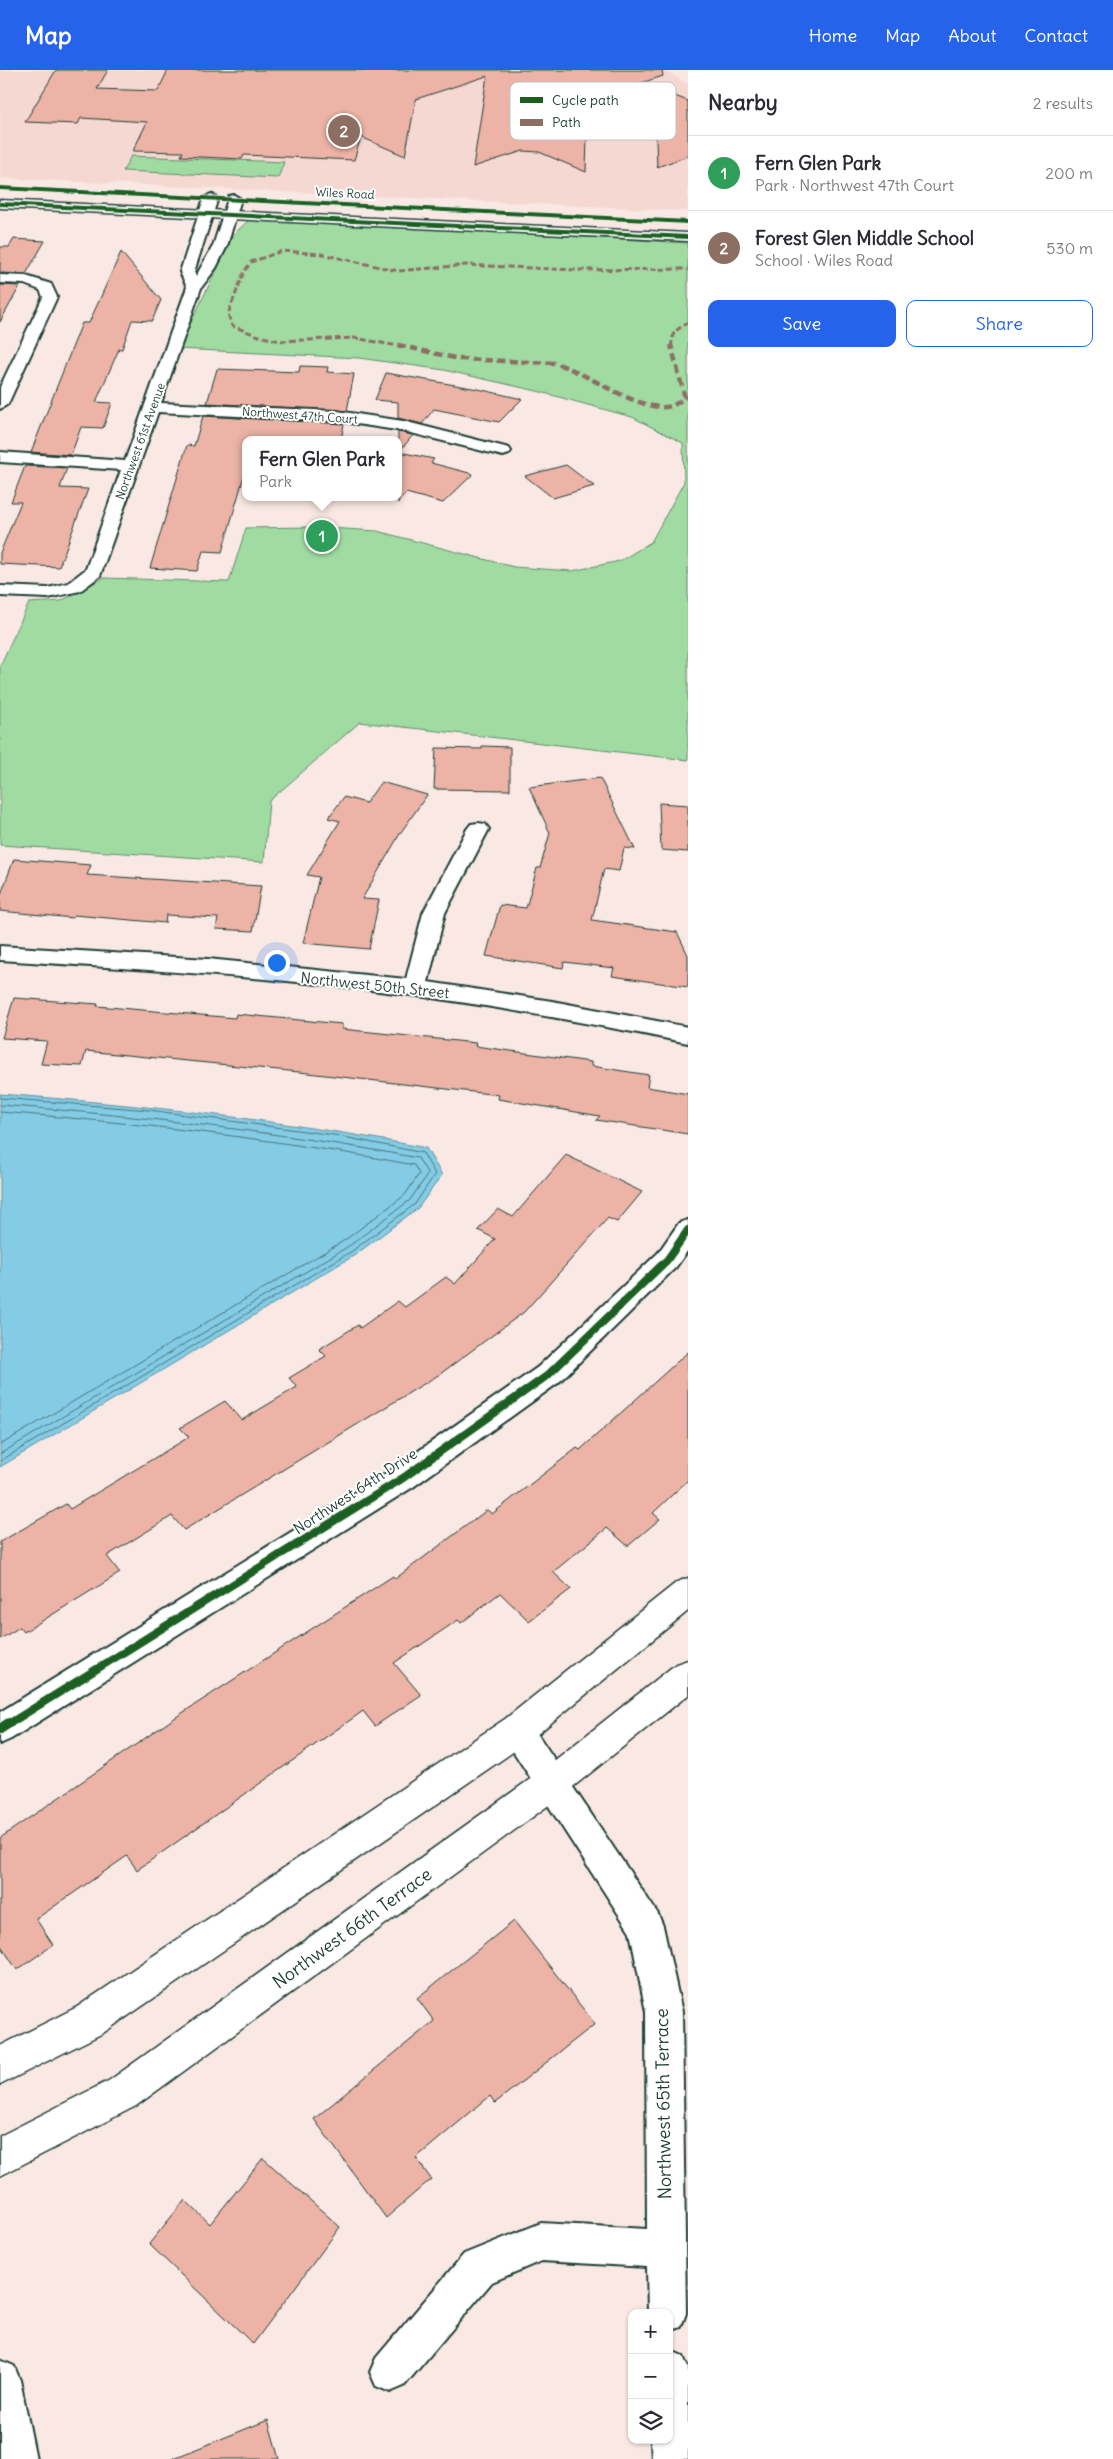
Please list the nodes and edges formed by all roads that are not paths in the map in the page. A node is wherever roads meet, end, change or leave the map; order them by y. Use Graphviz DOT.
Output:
graph roads {
  1 [pos="0,188"];
  2 [pos="210,198"];
  3 [pos="234,199"];
  4 [pos="0,204"];
  5 [pos="205,213"];
  6 [pos="232,214"];
  7 [pos="688,222"];
  8 [pos="688,237"];
  9 [pos="0,279"];
  10 [pos="194,287"];
  11 [pos="0,404"];
  12 [pos="153,407"];
  13 [pos="503,452"];
  14 [pos="0,457"];
  15 [pos="131,466"];
  16 [pos="0,591"];
  17 [pos="478,829"];
  18 [pos="0,952"];
  19 [pos="415,988"];
  20 [pos="688,1035"];
  21 [pos="688,1230"];
  22 [pos="688,1592"];
  23 [pos="688,1675"];
  24 [pos="0,1729"];
  25 [pos="517,1730"];
  26 [pos="552,1783"];
  27 [pos="0,2066"];
  28 [pos="0,2157"];
  29 [pos="665,2249"];
  30 [pos="667,2309"];
  31 [pos="390,2372"];
  32 [pos="0,2380"];
  33 [pos="670,2399"];
  34 [pos="16,2459"];
  35 [pos="672,2459"];
  1 -- 2 [label="main road, Wiles Road"];
  2 -- 3 [label="main road, Wiles Road"];
  2 -- 5 [label="street, Northwest 61st Avenue"];
  3 -- 6 [label="street, Northwest 61st Avenue"];
  3 -- 7 [label="main road, Wiles Road"];
  4 -- 5 [label="main road, Wiles Road"];
  5 -- 6 [label="main road, Wiles Road"];
  5 -- 10 [label="street, Northwest 61st Avenue"];
  6 -- 8 [label="main road, Wiles Road"];
  6 -- 10 [label="street, Northwest 61st Avenue"];
  9 -- 11 [label="street"];
  10 -- 12 [label="street, Northwest 61st Avenue"];
  12 -- 13 [label="street, Northwest 47th Court"];
  12 -- 15 [label="street, Northwest 61st Avenue"];
  14 -- 15 [label="street"];
  15 -- 16 [label="street, Northwest 61st Avenue"];
  17 -- 19 [label="street"];
  18 -- 19 [label="street, Northwest 50th Street"];
  19 -- 20 [label="street, Northwest 50th Street"];
  21 -- 24 [label="street, Northwest 64th Drive"];
  22 -- 25 [label="main road"];
  23 -- 26 [label="main road, Northwest 66th Terrace"];
  25 -- 26 [label="street, Northwest 65th Terrace"];
  25 -- 27 [label="main road"];
  26 -- 28 [label="main road, Northwest 66th Terrace"];
  26 -- 29 [label="street, Northwest 65th Terrace"];
  29 -- 30 [label="street, Northwest 65th Terrace"];
  29 -- 31 [label="street"];
  32 -- 34 [label="street"];
  33 -- 35 [label="street"];
}
